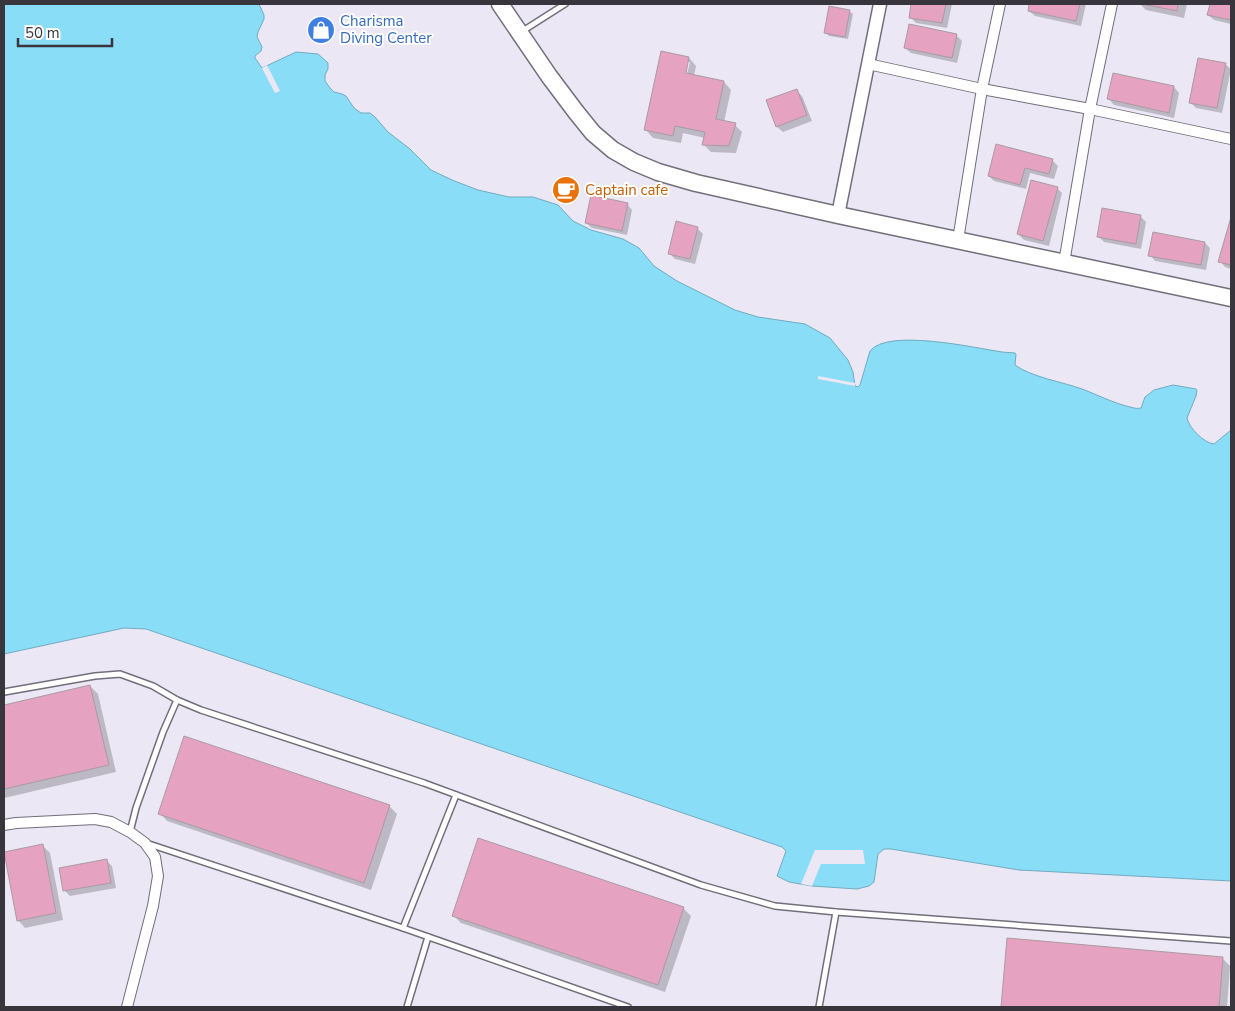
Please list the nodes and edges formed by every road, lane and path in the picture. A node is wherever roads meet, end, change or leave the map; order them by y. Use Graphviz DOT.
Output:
graph roads {
  1 [pos="500,4"];
  2 [pos="565,4"];
  3 [pos="880,4"];
  4 [pos="1000,4"];
  5 [pos="1112,4"];
  6 [pos="520,33"];
  7 [pos="868,64"];
  8 [pos="982,89"];
  9 [pos="1090,109"];
  10 [pos="1231,139"];
  11 [pos="838,215"];
  12 [pos="958,240"];
  13 [pos="1064,263"];
  14 [pos="1231,298"];
  15 [pos="4,692"];
  16 [pos="177,700"];
  17 [pos="456,795"];
  18 [pos="4,825"];
  19 [pos="130,832"];
  20 [pos="145,842"];
  21 [pos="836,912"];
  22 [pos="403,928"];
  23 [pos="428,937"];
  24 [pos="1231,941"];
  25 [pos="127,1007"];
  26 [pos="407,1007"];
  27 [pos="628,1007"];
  28 [pos="819,1007"];
  1 -- 6 [label="main road"];
  2 -- 6 [label="lane"];
  3 -- 7 [label="street"];
  4 -- 8 [label="street"];
  5 -- 9 [label="street"];
  6 -- 11 [label="main road"];
  7 -- 8 [label="street"];
  7 -- 11 [label="street"];
  8 -- 9 [label="street"];
  8 -- 12 [label="street"];
  9 -- 10 [label="street"];
  9 -- 13 [label="street"];
  11 -- 12 [label="main road"];
  12 -- 13 [label="main road"];
  13 -- 14 [label="main road"];
  15 -- 16 [label="lane"];
  16 -- 17 [label="lane"];
  16 -- 19 [label="lane"];
  17 -- 21 [label="lane"];
  17 -- 22 [label="lane"];
  18 -- 19 [label="street"];
  19 -- 20 [label="street"];
  20 -- 22 [label="lane"];
  20 -- 25 [label="street"];
  21 -- 24 [label="lane"];
  21 -- 28 [label="lane"];
  22 -- 23 [label="lane"];
  23 -- 26 [label="lane"];
  23 -- 27 [label="lane"];
}
